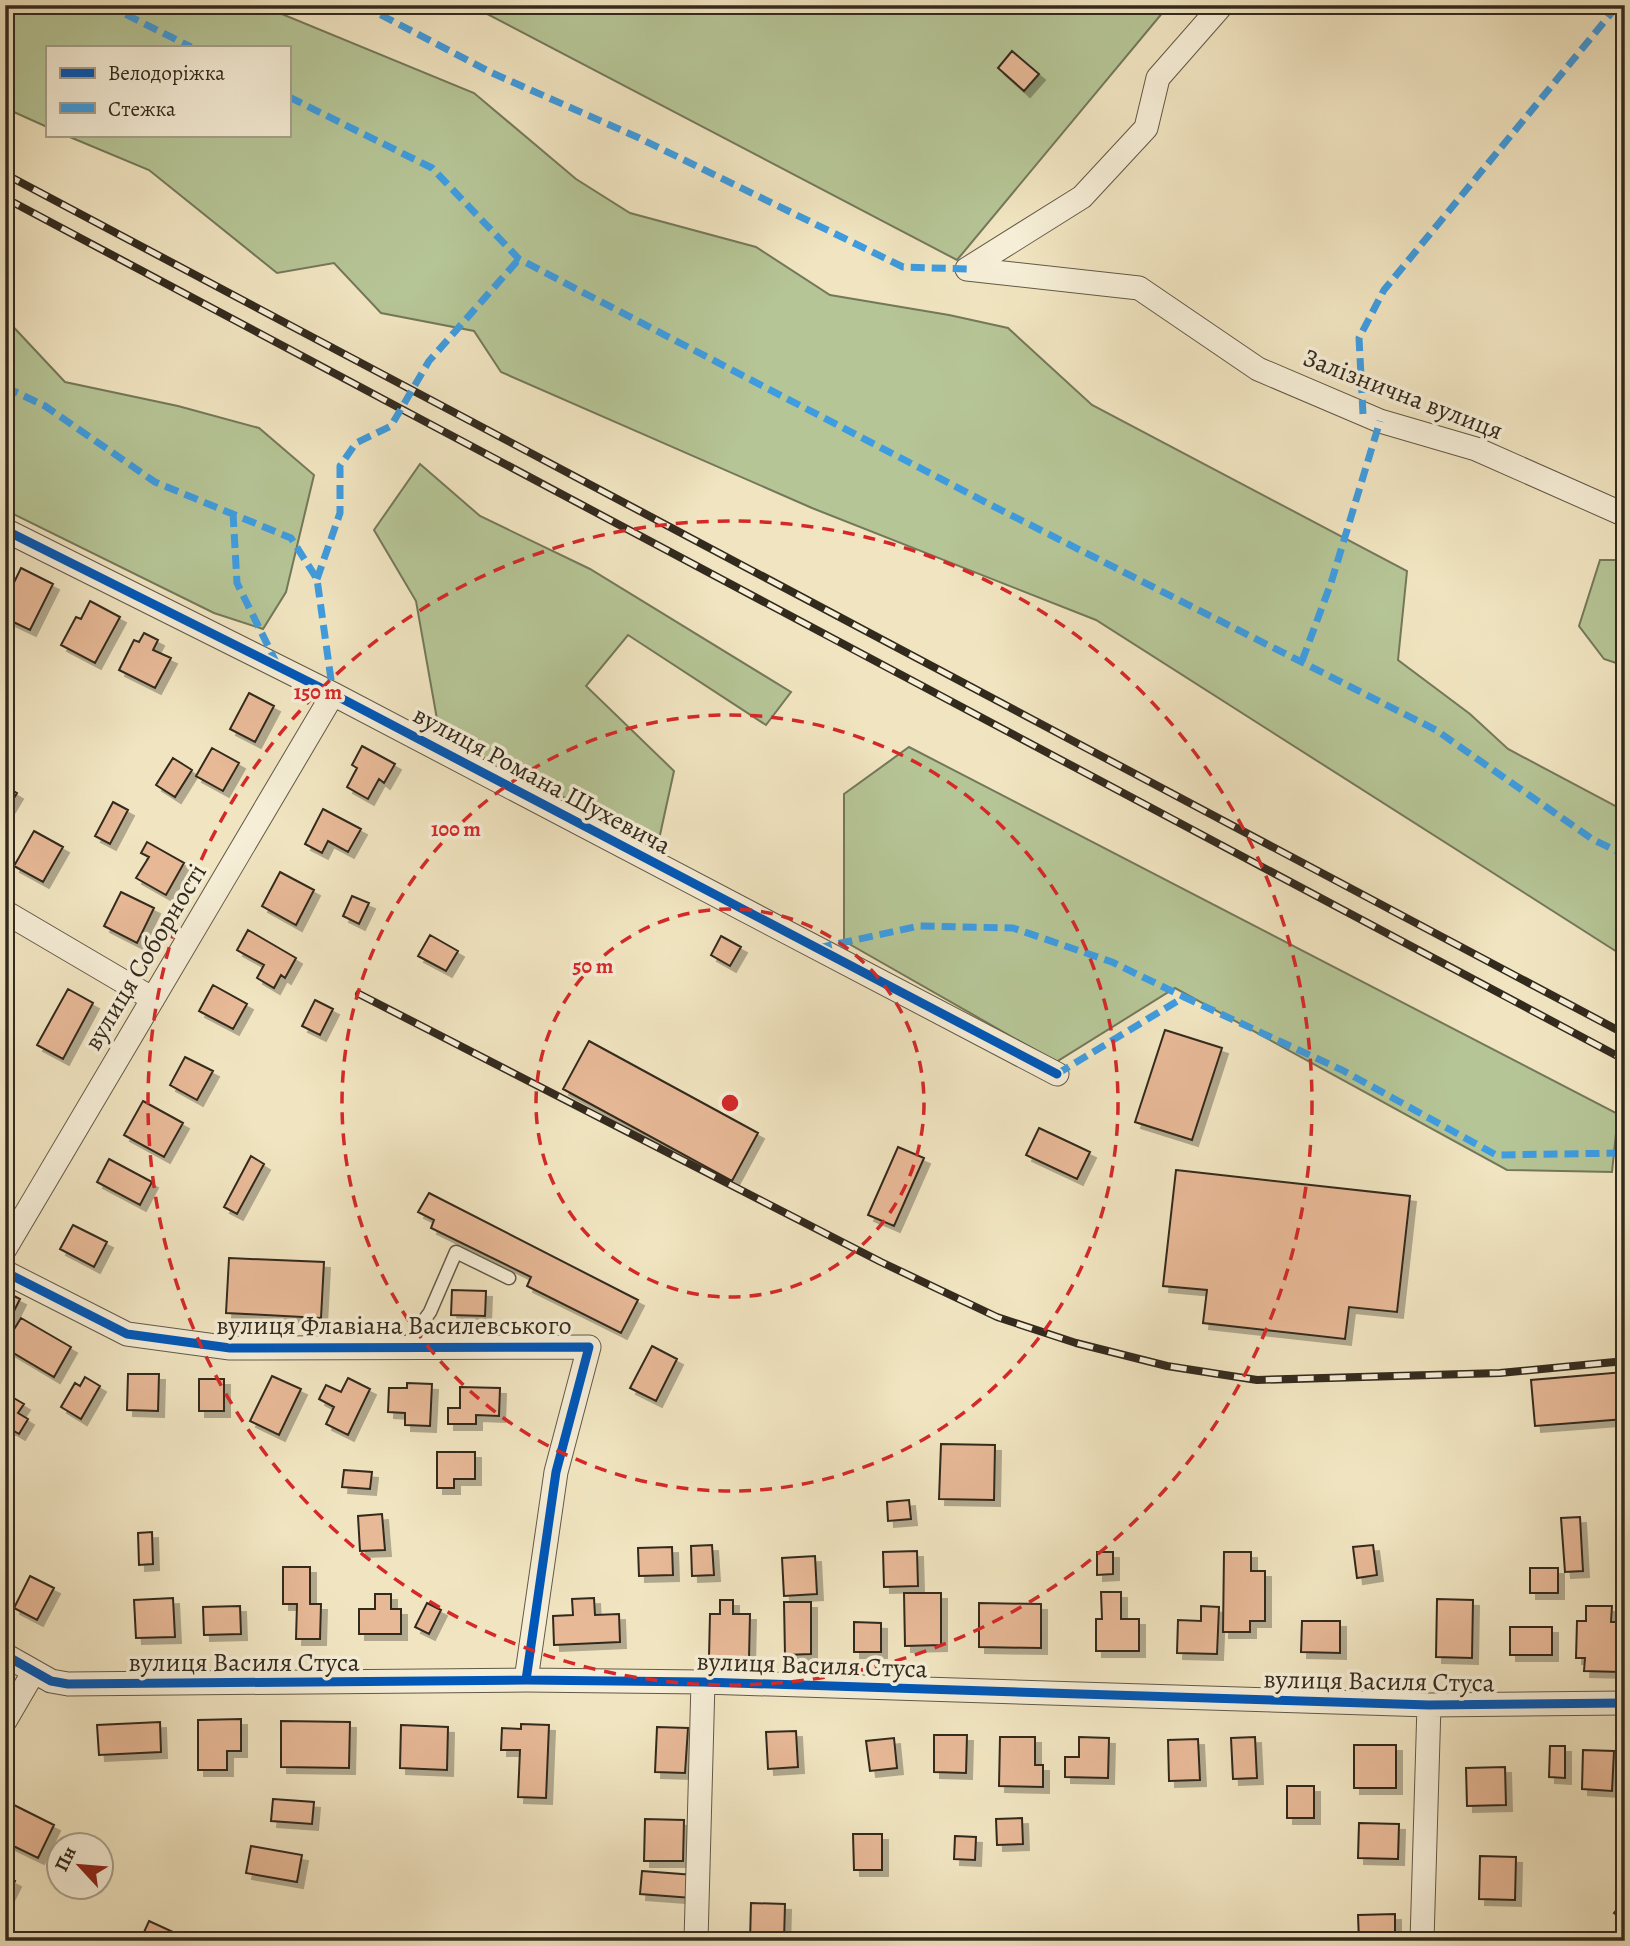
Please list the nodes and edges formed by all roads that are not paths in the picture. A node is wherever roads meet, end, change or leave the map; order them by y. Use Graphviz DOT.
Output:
graph roads {
  1 [pos="1222,5"];
  2 [pos="1625,515"];
  3 [pos="5,530"];
  4 [pos="333,694"];
  5 [pos="5,912"];
  6 [pos="153,999"];
  7 [pos="1057,1074"];
  8 [pos="5,1249"];
  9 [pos="5,1272"];
  10 [pos="509,1278"];
  11 [pos="405,1348"];
  12 [pos="5,1655"];
  13 [pos="33,1673"];
  14 [pos="526,1680"];
  15 [pos="703,1682"];
  16 [pos="1625,1703"];
  17 [pos="1429,1705"];
  18 [pos="5,1721"];
  19 [pos="696,1941"];
  20 [pos="1422,1941"];
  1 -- 2 [label="street, Залізнична вулиця"];
  3 -- 4 [label="street, вулиця Романа Шухевича"];
  4 -- 6 [label="street, вулиця Соборності"];
  4 -- 7 [label="street, вулиця Романа Шухевича"];
  5 -- 6 [label="street"];
  6 -- 8 [label="street, вулиця Соборності"];
  9 -- 11 [label="street, вулиця Флавіана Василевського"];
  10 -- 11 [label="lane"];
  11 -- 14 [label="street, вулиця Флавіана Василевського"];
  12 -- 13 [label="street, вулиця Василя Стуса"];
  13 -- 14 [label="street, вулиця Василя Стуса"];
  13 -- 18 [label="street"];
  14 -- 15 [label="street, вулиця Василя Стуса"];
  15 -- 17 [label="street, вулиця Василя Стуса"];
  15 -- 19 [label="street"];
  16 -- 17 [label="street, вулиця Василя Стуса"];
  17 -- 20 [label="street"];
}
